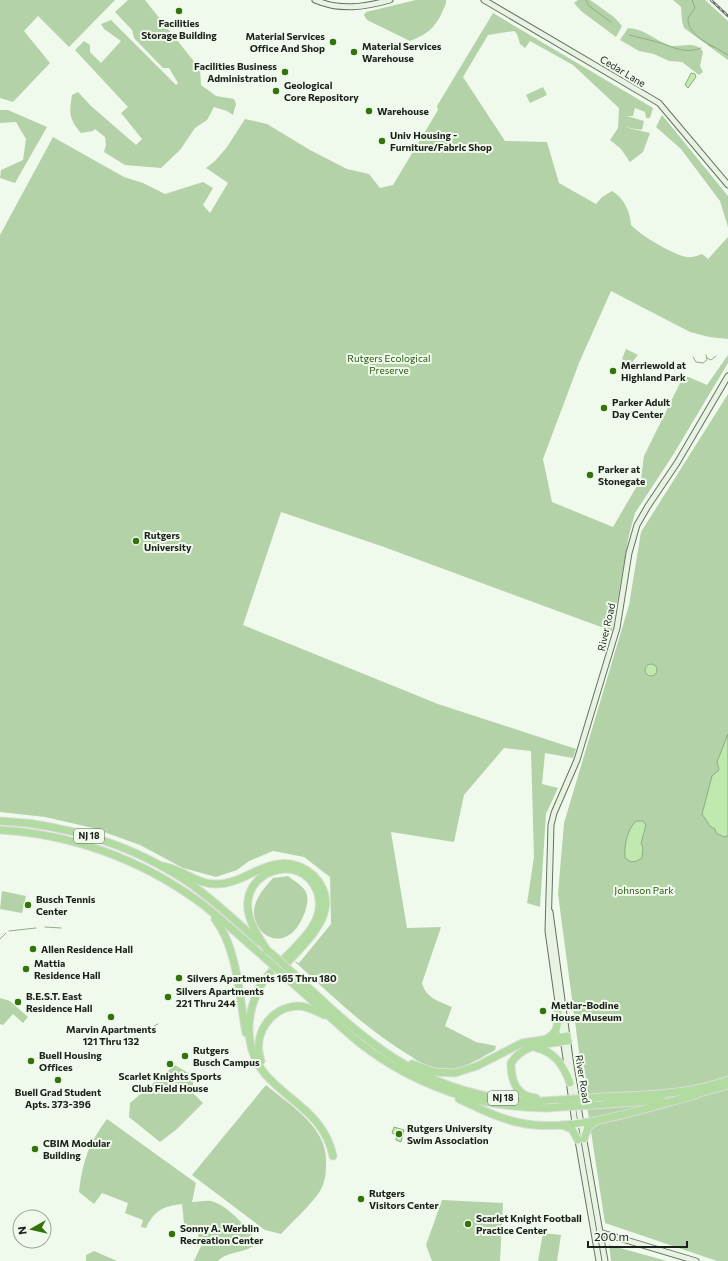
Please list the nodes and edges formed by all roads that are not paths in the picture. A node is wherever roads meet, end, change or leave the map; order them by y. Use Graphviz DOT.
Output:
graph roads {
  1 [pos="315,0"];
  2 [pos="390,0"];
  3 [pos="484,0"];
  4 [pos="728,185"];
  5 [pos="728,376"];
  6 [pos="2,820"];
  7 [pos="0,830"];
  8 [pos="161,866"];
  9 [pos="548,900"];
  10 [pos="207,908"];
  11 [pos="269,951"];
  12 [pos="293,978"];
  13 [pos="258,992"];
  14 [pos="558,1010"];
  15 [pos="333,1019"];
  16 [pos="547,1038"];
  17 [pos="565,1039"];
  18 [pos="250,1042"];
  19 [pos="533,1047"];
  20 [pos="383,1052"];
  21 [pos="268,1078"];
  22 [pos="728,1080"];
  23 [pos="570,1083"];
  24 [pos="728,1085"];
  25 [pos="445,1087"];
  26 [pos="673,1097"];
  27 [pos="560,1100"];
  28 [pos="598,1120"];
  29 [pos="578,1123"];
  30 [pos="560,1124"];
  31 [pos="581,1139"];
  32 [pos="333,1156"];
  33 [pos="594,1232"];
  34 [pos="600,1232"];
  35 [pos="599,1261"];
  36 [pos="604,1261"];
  37 [pos="696,1261"];
  1 -- 2 [label="street"];
  3 -- 4 [label="street, Cedar Lane"];
  5 -- 9 [label="street, River Road"];
  6 -- 8 [label="highway, NJ 18"];
  7 -- 10 [label="highway, NJ 18"];
  8 -- 11 [label="highway, NJ 18"];
  8 -- 13 [label="highway"];
  9 -- 14 [label="street, River Road"];
  9 -- 17 [label="street, River Road"];
  10 -- 12 [label="highway, NJ 18, bridge"];
  10 -- 18 [label="highway"];
  11 -- 12 [label="highway, NJ 18, bridge"];
  11 -- 13 [label="highway"];
  12 -- 15 [label="highway, NJ 18"];
  12 -- 20 [label="highway, NJ 18"];
  13 -- 18 [label="highway"];
  14 -- 16 [label="highway"];
  14 -- 17 [label="street, River Road"];
  15 -- 21 [label="highway"];
  15 -- 25 [label="highway, NJ 18"];
  16 -- 17 [label="highway"];
  16 -- 20 [label="highway"];
  17 -- 19 [label="highway"];
  17 -- 23 [label="street, River Road"];
  17 -- 29 [label="street, River Road"];
  18 -- 21 [label="highway"];
  19 -- 23 [label="highway"];
  19 -- 27 [label="highway"];
  20 -- 25 [label="highway, NJ 18"];
  21 -- 32 [label="highway"];
  22 -- 26 [label="highway, NJ 18"];
  23 -- 29 [label="street, River Road"];
  24 -- 26 [label="highway"];
  25 -- 26 [label="highway, NJ 18, bridge"];
  25 -- 27 [label="highway, NJ 18"];
  25 -- 30 [label="highway"];
  26 -- 27 [label="highway, NJ 18, bridge"];
  26 -- 28 [label="highway"];
  28 -- 29 [label="highway"];
  28 -- 31 [label="highway"];
  29 -- 30 [label="highway"];
  29 -- 31 [label="street, River Road"];
  30 -- 31 [label="highway"];
  31 -- 33 [label="street, River Road"];
  31 -- 34 [label="street, River Road"];
  33 -- 34 [label="street"];
  33 -- 35 [label="street, River Road"];
  34 -- 36 [label="street, River Road"];
  34 -- 37 [label="street"];
}
